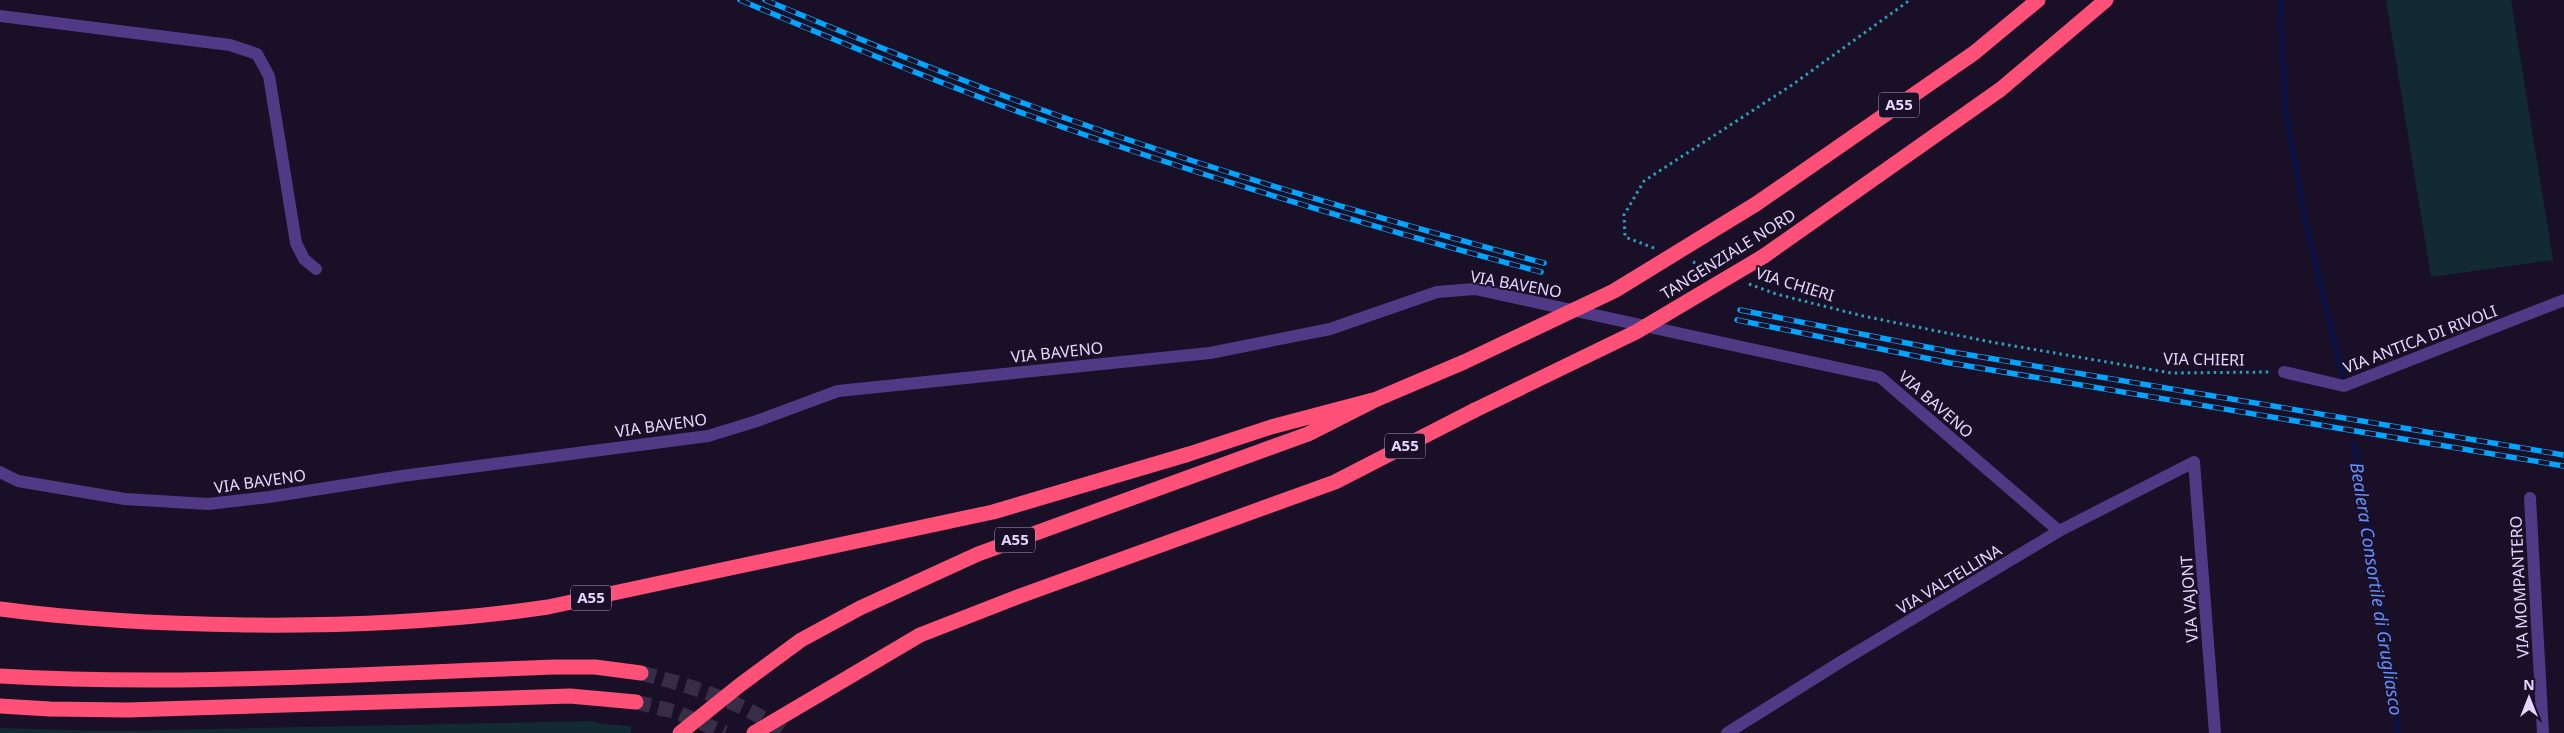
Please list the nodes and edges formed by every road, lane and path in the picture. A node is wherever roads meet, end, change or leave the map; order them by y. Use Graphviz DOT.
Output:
graph roads {
  1 [pos="1910,0"];
  2 [pos="2038,0"];
  3 [pos="2106,0"];
  4 [pos="0,16"];
  5 [pos="1661,250"];
  6 [pos="1687,260"];
  7 [pos="316,269"];
  8 [pos="1714,270"];
  9 [pos="1740,280"];
  10 [pos="2564,300"];
  11 [pos="2284,372"];
  12 [pos="1377,399"];
  13 [pos="2194,462"];
  14 [pos="0,472"];
  15 [pos="2530,498"];
  16 [pos="2058,531"];
  17 [pos="0,610"];
  18 [pos="641,672"];
  19 [pos="0,676"];
  20 [pos="636,702"];
  21 [pos="0,706"];
  22 [pos="680,733"];
  23 [pos="754,733"];
  24 [pos="1727,733"];
  25 [pos="2215,733"];
  26 [pos="2544,733"];
  1 -- 5 [label="path"];
  2 -- 12 [label="highway, TANGENZIALE NORD / A55, bridge"];
  3 -- 23 [label="highway, TANGENZIALE NORD / A55, bridge"];
  4 -- 7 [label="street"];
  6 -- 8 [label="path"];
  9 -- 11 [label="path, VIA CHIERI"];
  10 -- 11 [label="street, VIA ANTICA DI RIVOLI"];
  12 -- 17 [label="highway, A55"];
  12 -- 22 [label="highway, A55"];
  13 -- 16 [label="street, VIA VALTELLINA"];
  13 -- 25 [label="street, VIA VAJONT"];
  14 -- 16 [label="street, VIA BAVENO"];
  15 -- 26 [label="street, VIA MOMPANTERO"];
  16 -- 24 [label="street, VIA VALTELLINA"];
  18 -- 19 [label="highway"];
  20 -- 21 [label="highway"];
}
